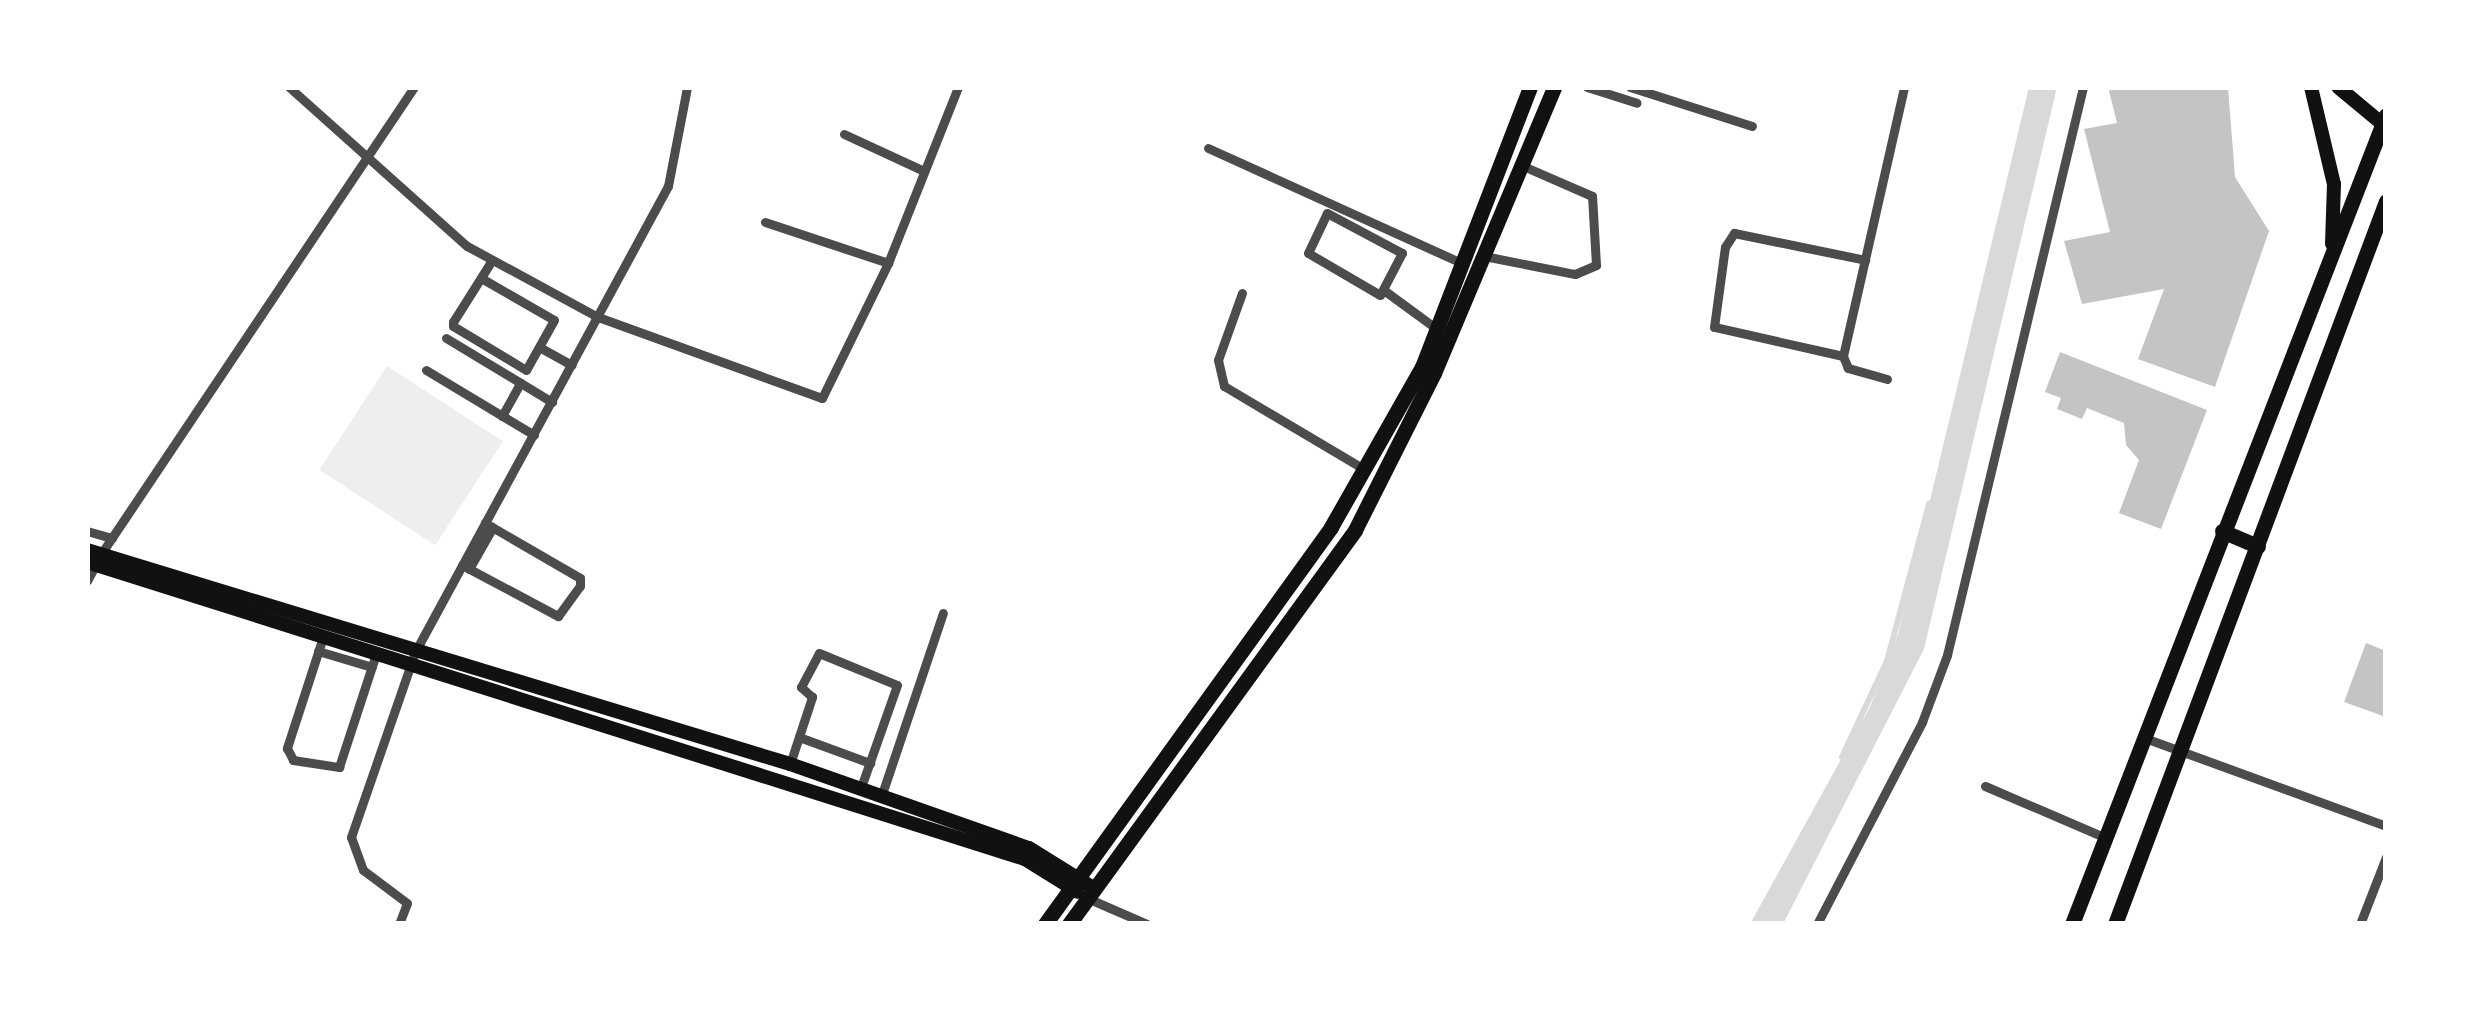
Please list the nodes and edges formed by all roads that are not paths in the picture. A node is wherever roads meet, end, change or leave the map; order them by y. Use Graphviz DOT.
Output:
graph roads {
  1 [pos="289,87"];
  2 [pos="414,87"];
  3 [pos="687,87"];
  4 [pos="958,87"];
  5 [pos="1530,87"];
  6 [pos="1553,87"];
  7 [pos="1587,87"];
  8 [pos="1630,87"];
  9 [pos="1904,87"];
  10 [pos="2083,87"];
  11 [pos="2311,87"];
  12 [pos="2338,87"];
  13 [pos="1637,103"];
  14 [pos="2385,122"];
  15 [pos="1752,126"];
  16 [pos="844,134"];
  17 [pos="1208,148"];
  18 [pos="371,155"];
  19 [pos="1523,166"];
  20 [pos="922,170"];
  21 [pos="2386,201"];
  22 [pos="765,222"];
  23 [pos="2386,238"];
  24 [pos="2330,255"];
  25 [pos="1484,256"];
  26 [pos="492,260"];
  27 [pos="1865,260"];
  28 [pos="888,263"];
  29 [pos="1462,263"];
  30 [pos="2361,268"];
  31 [pos="481,278"];
  32 [pos="529,280"];
  33 [pos="1385,291"];
  34 [pos="1242,293"];
  35 [pos="518,299"];
  36 [pos="598,317"];
  37 [pos="1437,328"];
  38 [pos="446,338"];
  39 [pos="541,348"];
  40 [pos="1844,356"];
  41 [pos="572,365"];
  42 [pos="426,370"];
  43 [pos="1887,379"];
  44 [pos="520,383"];
  45 [pos="552,402"];
  46 [pos="502,416"];
  47 [pos="534,435"];
  48 [pos="1364,469"];
  49 [pos="489,525"];
  50 [pos="87,531"];
  51 [pos="2222,531"];
  52 [pos="2258,545"];
  53 [pos="101,546"];
  54 [pos="466,567"];
  55 [pos="89,573"];
  56 [pos="943,613"];
  57 [pos="320,645"];
  58 [pos="412,660"];
  59 [pos="374,662"];
  60 [pos="896,693"];
  61 [pos="914,699"];
  62 [pos="799,737"];
  63 [pos="2142,737"];
  64 [pos="2182,751"];
  65 [pos="870,763"];
  66 [pos="790,764"];
  67 [pos="1985,786"];
  68 [pos="860,790"];
  69 [pos="881,797"];
  70 [pos="2386,826"];
  71 [pos="2104,837"];
  72 [pos="2386,857"];
  73 [pos="1074,882"];
  74 [pos="1091,893"];
  75 [pos="398,924"];
  76 [pos="1045,924"];
  77 [pos="1069,924"];
  78 [pos="1147,924"];
  79 [pos="1817,924"];
  80 [pos="2072,924"];
  81 [pos="2115,924"];
  82 [pos="2360,924"];
  1 -- 18 [label="street"];
  2 -- 18 [label="street"];
  3 -- 36 [label="street"];
  4 -- 20 [label="street"];
  5 -- 29 [label="main road"];
  6 -- 19 [label="main road"];
  7 -- 13 [label="street"];
  8 -- 15 [label="street"];
  9 -- 27 [label="street"];
  10 -- 79 [label="street"];
  11 -- 24 [label="main road"];
  12 -- 14 [label="main road"];
  14 -- 24 [label="main road"];
  16 -- 20 [label="street"];
  17 -- 29 [label="street"];
  18 -- 26 [label="street"];
  18 -- 53 [label="street"];
  19 -- 25 [label="main road"];
  19 -- 25 [label="street"];
  20 -- 28 [label="street"];
  21 -- 30 [label="main road"];
  22 -- 28 [label="street"];
  23 -- 30 [label="main road"];
  24 -- 51 [label="main road"];
  25 -- 74 [label="main road"];
  26 -- 31 [label="street"];
  26 -- 32 [label="street"];
  27 -- 40 [label="street"];
  27 -- 40 [label="street"];
  28 -- 36 [label="street"];
  29 -- 37 [label="main road"];
  30 -- 52 [label="main road"];
  31 -- 35 [label="street"];
  31 -- 39 [label="street"];
  32 -- 35 [label="street"];
  32 -- 36 [label="street"];
  33 -- 33 [label="street"];
  33 -- 37 [label="street"];
  34 -- 48 [label="street"];
  35 -- 39 [label="street"];
  36 -- 41 [label="street"];
  37 -- 48 [label="main road"];
  38 -- 44 [label="street"];
  39 -- 41 [label="street"];
  40 -- 43 [label="street"];
  41 -- 45 [label="street"];
  42 -- 46 [label="street"];
  44 -- 45 [label="street"];
  44 -- 46 [label="street"];
  45 -- 47 [label="street"];
  46 -- 47 [label="street"];
  47 -- 49 [label="street"];
  48 -- 73 [label="main road"];
  49 -- 54 [label="street"];
  49 -- 54 [label="street"];
  50 -- 53 [label="street"];
  51 -- 52 [label="main road"];
  51 -- 63 [label="main road"];
  52 -- 64 [label="main road"];
  53 -- 58 [label="main road"];
  54 -- 58 [label="street"];
  55 -- 57 [label="main road"];
  56 -- 61 [label="street"];
  57 -- 59 [label="main road"];
  57 -- 59 [label="street"];
  58 -- 59 [label="main road"];
  58 -- 66 [label="main road"];
  58 -- 73 [label="main road"];
  58 -- 75 [label="street"];
  60 -- 61 [label="street"];
  60 -- 62 [label="street"];
  60 -- 65 [label="street"];
  61 -- 69 [label="street"];
  62 -- 65 [label="street"];
  62 -- 66 [label="street"];
  63 -- 64 [label="street"];
  63 -- 71 [label="main road"];
  64 -- 70 [label="street"];
  64 -- 81 [label="main road"];
  65 -- 68 [label="street"];
  66 -- 68 [label="main road"];
  67 -- 71 [label="street"];
  68 -- 69 [label="main road"];
  69 -- 73 [label="main road"];
  71 -- 80 [label="main road"];
  72 -- 82 [label="street"];
  73 -- 74 [label="main road"];
  73 -- 76 [label="main road"];
  74 -- 77 [label="main road"];
  74 -- 78 [label="street"];
}
